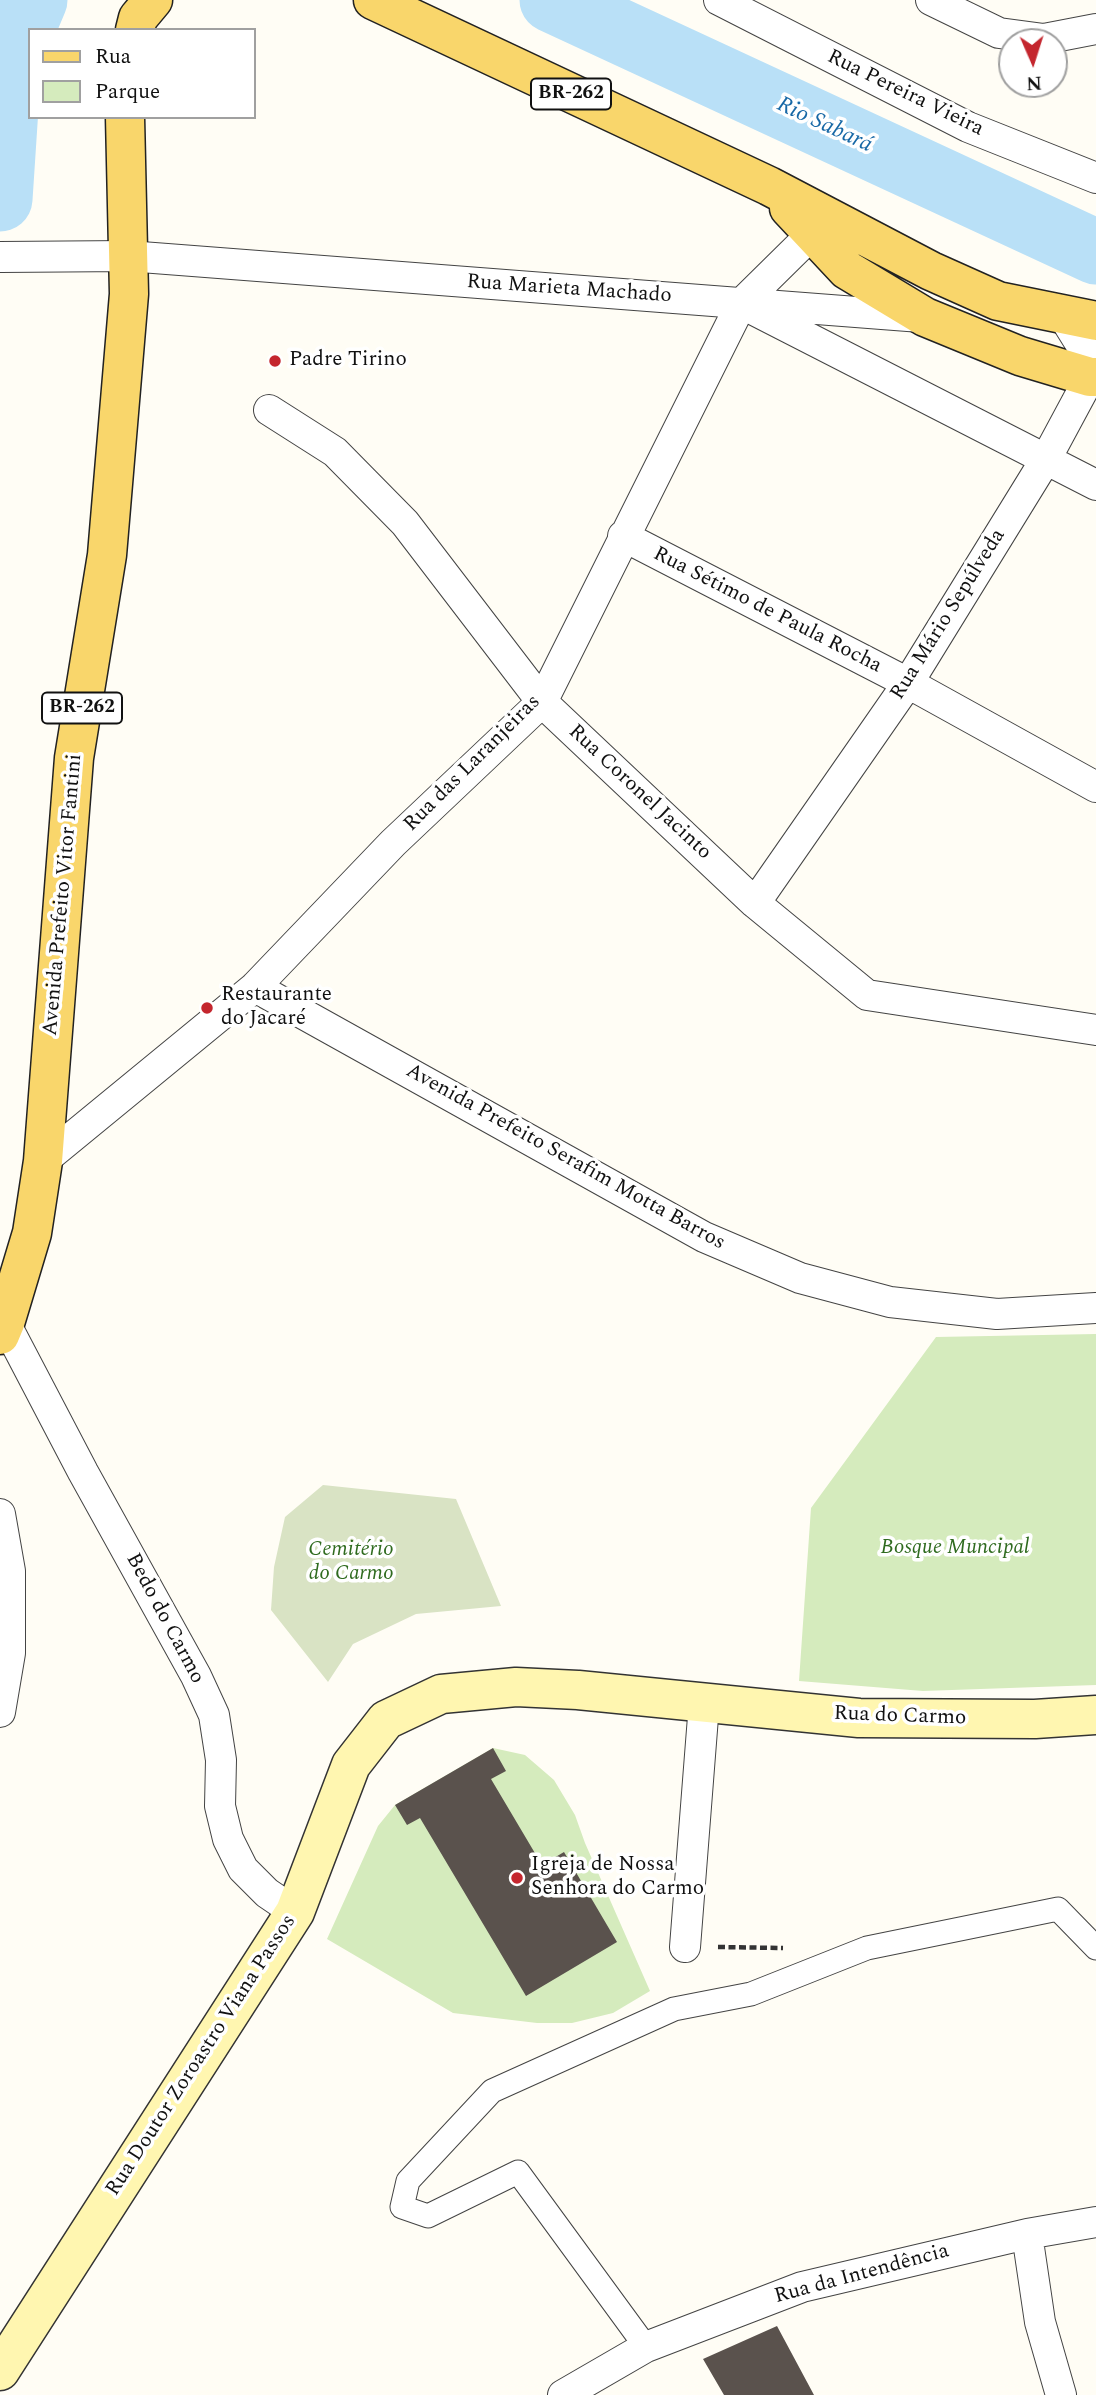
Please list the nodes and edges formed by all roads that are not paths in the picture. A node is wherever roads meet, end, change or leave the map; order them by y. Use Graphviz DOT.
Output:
graph roads {
  1 [pos="153,0"];
  2 [pos="373,0"];
  3 [pos="719,0"];
  4 [pos="931,0"];
  5 [pos="136,28"];
  6 [pos="1096,29"];
  7 [pos="125,119"];
  8 [pos="1096,178"];
  9 [pos="828,231"];
  10 [pos="128,256"];
  11 [pos="0,257"];
  12 [pos="741,304"];
  13 [pos="925,317"];
  14 [pos="1079,317"];
  15 [pos="1093,377"];
  16 [pos="269,410"];
  17 [pos="1046,459"];
  18 [pos="1096,485"];
  19 [pos="623,536"];
  20 [pos="908,683"];
  21 [pos="542,702"];
  22 [pos="1096,787"];
  23 [pos="755,902"];
  24 [pos="254,987"];
  25 [pos="1096,1030"];
  26 [pos="43,1161"];
  27 [pos="1096,1308"];
  28 [pos="3,1329"];
  29 [pos="0,1514"];
  30 [pos="704,1704"];
  31 [pos="0,1712"];
  32 [pos="1096,1715"];
  33 [pos="295,1912"];
  34 [pos="685,1947"];
  35 [pos="1096,1948"];
  36 [pos="1096,2222"];
  37 [pos="1027,2234"];
  38 [pos="646,2347"];
  39 [pos="0,2371"];
  40 [pos="564,2395"];
  41 [pos="1061,2395"];
  1 -- 5 [label="main road"];
  2 -- 9 [label="main road, BR-262"];
  3 -- 8 [label="street, Rua Pereira Vieira"];
  4 -- 6 [label="street"];
  7 -- 10 [label="main road, Avenida Prefeito Vitor Fantini / BR-262"];
  9 -- 12 [label="street, Rua das Laranjeiras"];
  9 -- 13 [label="main road, BR-262"];
  9 -- 14 [label="main road, BR-262"];
  10 -- 11 [label="street, Rua Marieta Machado"];
  10 -- 12 [label="street, Rua Marieta Machado"];
  10 -- 26 [label="main road, Avenida Prefeito Vitor Fantini / BR-262"];
  12 -- 13 [label="street"];
  12 -- 17 [label="street, Rua Marieta Machado"];
  12 -- 19 [label="street, Rua das Laranjeiras"];
  13 -- 15 [label="main road, BR-262"];
  14 -- 15 [label="street"];
  15 -- 17 [label="street, Rua Mário Sepúlveda"];
  16 -- 21 [label="street, Rua Coronel Jacinto"];
  17 -- 18 [label="street, Rua Marieta Machado"];
  17 -- 20 [label="street, Rua Mário Sepúlveda"];
  19 -- 20 [label="street, Rua Sétimo de Paula Rocha"];
  19 -- 21 [label="street, Rua das Laranjeiras"];
  20 -- 22 [label="street, Rua Sétimo de Paula Rocha"];
  20 -- 23 [label="street, Rua Mário Sepúlveda"];
  21 -- 23 [label="street, Rua Coronel Jacinto"];
  21 -- 24 [label="street, Rua das Laranjeiras"];
  23 -- 25 [label="street, Rua Coronel Jacinto"];
  24 -- 26 [label="street, Rua das Laranjeiras"];
  24 -- 27 [label="street, Avenida Prefeito Serafim Motta Barros"];
  26 -- 28 [label="main road, Avenida Prefeito Vitor Fantini / BR-262"];
  28 -- 33 [label="street, Bedo do Carmo"];
  29 -- 31 [label="street"];
  30 -- 32 [label="main road, Rua do Carmo"];
  30 -- 33 [label="main road, Rua Doutor Zoroastro Viana Passos"];
  30 -- 34 [label="street"];
  33 -- 39 [label="main road, Rua Doutor Zoroastro Viana Passos"];
  35 -- 38 [label="street"];
  36 -- 37 [label="street, Rua da Intendência"];
  37 -- 38 [label="street, Rua da Intendência"];
  37 -- 41 [label="street"];
  38 -- 40 [label="street, Rua da Intendência"];
}
